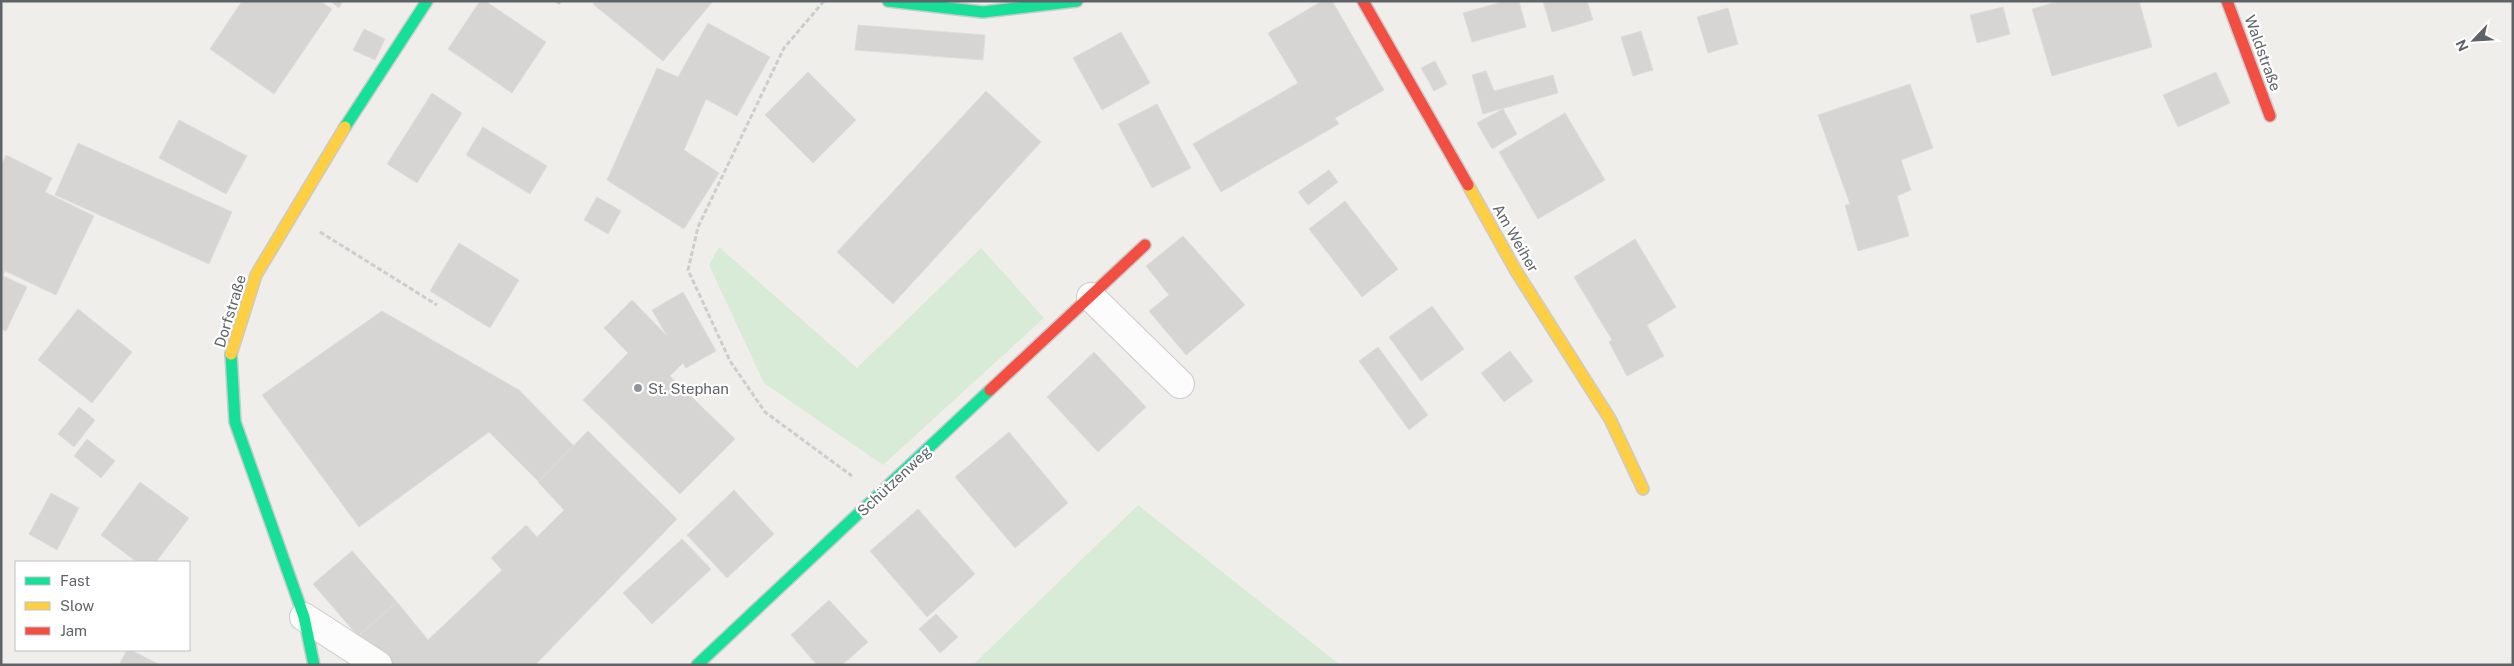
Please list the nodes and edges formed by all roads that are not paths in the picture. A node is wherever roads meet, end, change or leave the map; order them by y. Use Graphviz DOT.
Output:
graph roads {
  1 [pos="427,1"];
  2 [pos="888,1"];
  3 [pos="1077,1"];
  4 [pos="1362,1"];
  5 [pos="2227,1"];
  6 [pos="2270,116"];
  7 [pos="1145,245"];
  8 [pos="1090,298"];
  9 [pos="1180,384"];
  10 [pos="1643,490"];
  11 [pos="304,617"];
  12 [pos="314,665"];
  13 [pos="378,665"];
  14 [pos="697,665"];
  1 -- 11 [label="street, Dorfstraße"];
  2 -- 3 [label="street"];
  4 -- 10 [label="street, Am Weiher"];
  5 -- 6 [label="street, Waldstraße"];
  7 -- 8 [label="street, Schützenweg"];
  8 -- 9 [label="street"];
  8 -- 14 [label="street, Schützenweg"];
  11 -- 12 [label="street, Dorfstraße"];
  11 -- 13 [label="street"];
}
